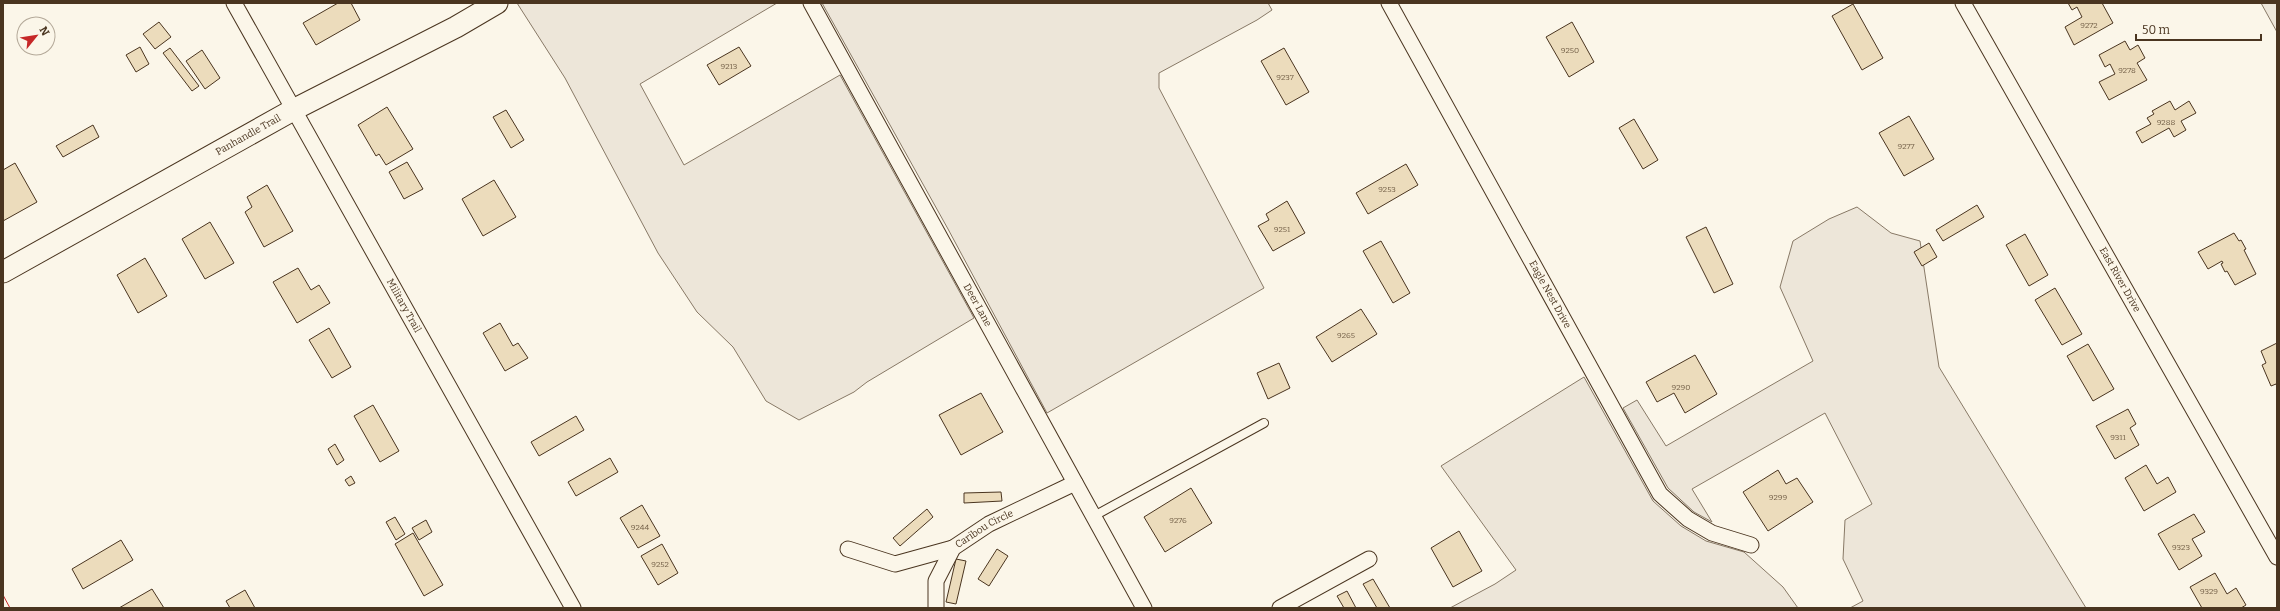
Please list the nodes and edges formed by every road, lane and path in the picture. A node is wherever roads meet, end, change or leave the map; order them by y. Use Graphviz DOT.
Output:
graph roads {
  1 [pos="234,3"];
  2 [pos="497,3"];
  3 [pos="811,3"];
  4 [pos="1389,3"];
  5 [pos="1963,3"];
  6 [pos="293,110"];
  7 [pos="3,272"];
  8 [pos="1264,423"];
  9 [pos="1075,482"];
  10 [pos="1094,516"];
  11 [pos="1751,545"];
  12 [pos="953,548"];
  13 [pos="848,549"];
  14 [pos="2277,557"];
  15 [pos="1370,559"];
  16 [pos="573,608"];
  17 [pos="936,608"];
  18 [pos="1144,608"];
  19 [pos="1280,608"];
  1 -- 6 [label="street, Military Trail"];
  2 -- 6 [label="street, Panhandle Trail"];
  3 -- 9 [label="street, Deer Lane"];
  4 -- 11 [label="street, Eagle Nest Drive"];
  5 -- 14 [label="street, East River Drive"];
  6 -- 7 [label="street, Panhandle Trail"];
  6 -- 16 [label="street, Military Trail"];
  8 -- 10 [label="lane"];
  9 -- 10 [label="street, Deer Lane"];
  9 -- 12 [label="street, Caribou Circle"];
  10 -- 18 [label="street, Deer Lane"];
  12 -- 13 [label="street"];
  12 -- 17 [label="street, Caribou Circle"];
  15 -- 19 [label="street"];
}
